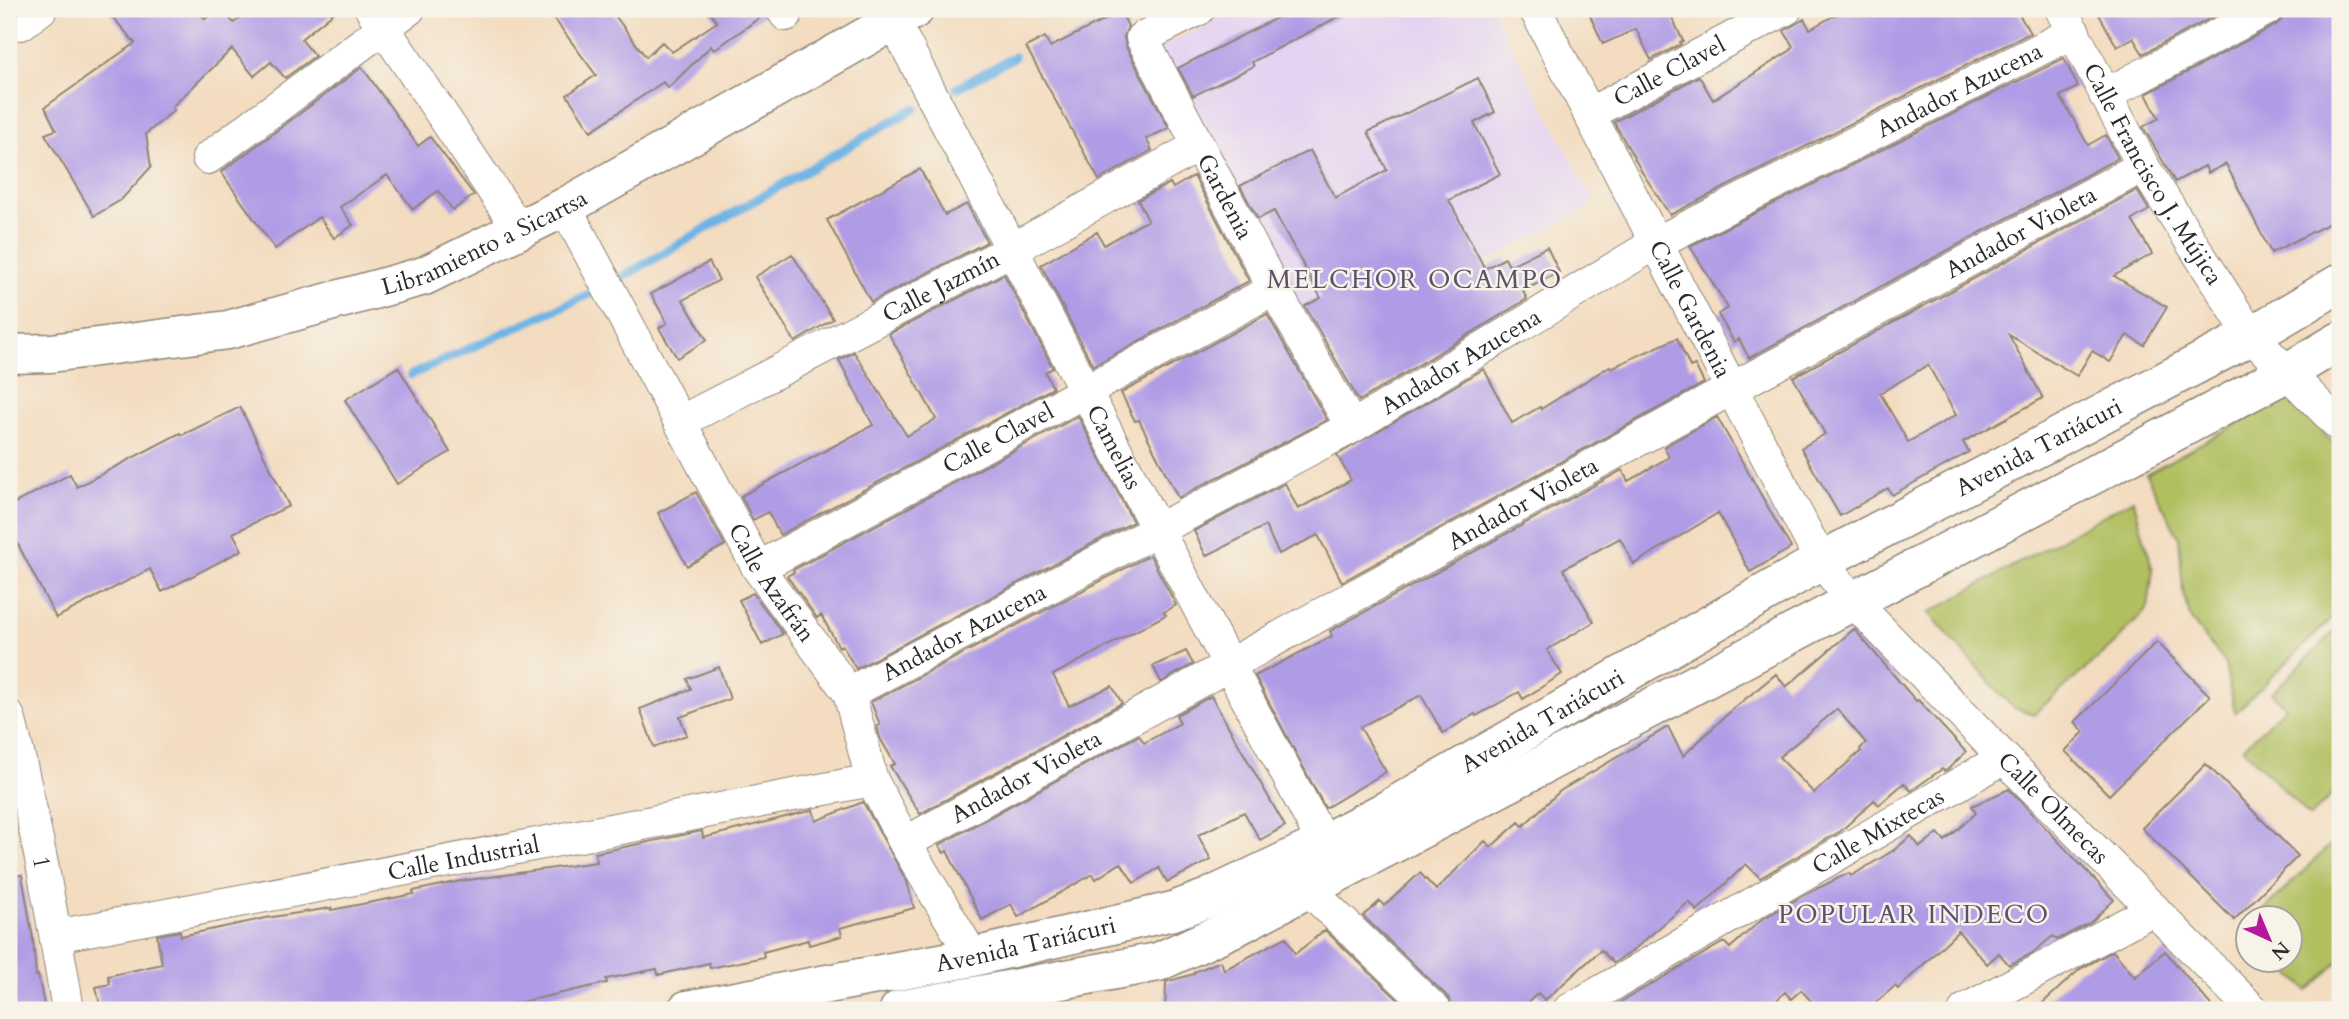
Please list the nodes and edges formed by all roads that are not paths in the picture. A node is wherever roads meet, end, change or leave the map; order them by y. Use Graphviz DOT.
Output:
graph roads {
  1 [pos="1199,9"];
  2 [pos="1535,9"];
  3 [pos="1786,9"];
  4 [pos="2267,9"];
  5 [pos="389,15"];
  6 [pos="904,15"];
  7 [pos="2068,21"];
  8 [pos="2105,95"];
  9 [pos="1589,114"];
  10 [pos="1198,146"];
  11 [pos="208,158"];
  12 [pos="2143,166"];
  13 [pos="565,207"];
  14 [pos="519,229"];
  15 [pos="1656,243"];
  16 [pos="1013,249"];
  17 [pos="2340,283"];
  18 [pos="1274,289"];
  19 [pos="2251,336"];
  20 [pos="2340,341"];
  21 [pos="9,354"];
  22 [pos="2286,373"];
  23 [pos="1731,389"];
  24 [pos="1088,392"];
  25 [pos="680,422"];
  26 [pos="2340,426"];
  27 [pos="1352,427"];
  28 [pos="1157,529"];
  29 [pos="1821,561"];
  30 [pos="758,568"];
  31 [pos="1854,602"];
  32 [pos="1230,664"];
  33 [pos="849,693"];
  34 [pos="9,717"];
  35 [pos="2004,758"];
  36 [pos="15,769"];
  37 [pos="872,780"];
  38 [pos="905,843"];
  39 [pos="1324,869"];
  40 [pos="2154,909"];
  41 [pos="56,936"];
  42 [pos="973,957"];
  43 [pos="68,1010"];
  44 [pos="687,1010"];
  45 [pos="899,1010"];
  46 [pos="1435,1010"];
  47 [pos="1569,1010"];
  48 [pos="1965,1010"];
  49 [pos="2253,1010"];
  1 -- 10 [label="street, Gardenia"];
  2 -- 9 [label="street, Calle Gardenia"];
  3 -- 9 [label="street, Calle Clavel"];
  4 -- 8 [label="street"];
  5 -- 11 [label="street"];
  5 -- 14 [label="street"];
  6 -- 13 [label="street, Libramiento a Sicartsa"];
  6 -- 16 [label="street, Camelias"];
  7 -- 8 [label="street, Calle Francisco J. Mújica"];
  7 -- 15 [label="street, Andador Azucena"];
  8 -- 12 [label="street, Calle Francisco J. Mújica"];
  9 -- 15 [label="street, Calle Gardenia"];
  10 -- 16 [label="street, Calle Jazmín"];
  10 -- 18 [label="street, Gardenia"];
  12 -- 19 [label="street, Calle Francisco J. Mújica"];
  12 -- 23 [label="street, Andador Violeta"];
  13 -- 14 [label="street, Libramiento a Sicartsa"];
  13 -- 25 [label="street, Calle Azafrán"];
  14 -- 21 [label="street, Libramiento a Sicartsa"];
  15 -- 23 [label="street, Calle Gardenia"];
  15 -- 27 [label="street, Andador Azucena"];
  16 -- 24 [label="street, Camelias"];
  16 -- 25 [label="street, Calle Jazmín"];
  17 -- 19 [label="street, Avenida Tariácuri"];
  18 -- 24 [label="street, Calle Clavel"];
  18 -- 27 [label="street, Gardenia"];
  19 -- 22 [label="street, Calle Francisco J. Mújica"];
  19 -- 29 [label="street, Avenida Tariácuri"];
  20 -- 22 [label="street, Avenida Tariácuri"];
  22 -- 26 [label="street, Calle Francisco J. Mújica"];
  22 -- 31 [label="street, Avenida Tariácuri"];
  23 -- 29 [label="street, Calle Gardenia"];
  23 -- 32 [label="street, Andador Violeta"];
  24 -- 28 [label="street, Camelias"];
  24 -- 30 [label="street, Calle Clavel"];
  25 -- 30 [label="street, Calle Azafrán"];
  27 -- 28 [label="street, Andador Azucena"];
  28 -- 32 [label="street, Camelias"];
  28 -- 33 [label="street, Andador Azucena"];
  29 -- 31 [label="street, Calle Gardenia"];
  29 -- 39 [label="street, Avenida Tariácuri"];
  30 -- 33 [label="street, Calle Azafrán"];
  31 -- 35 [label="street, Calle Olmecas"];
  31 -- 39 [label="street, Avenida Tariácuri"];
  32 -- 38 [label="street, Andador Violeta"];
  32 -- 39 [label="street, Camelias"];
  33 -- 37 [label="street, Calle Azafrán"];
  34 -- 36 [label="street, 1"];
  35 -- 40 [label="street, Calle Olmecas"];
  35 -- 47 [label="street, Calle Mixtecas"];
  36 -- 41 [label="street, 1"];
  37 -- 38 [label="street, Calle Azafrán"];
  37 -- 41 [label="street, Calle Industrial"];
  38 -- 42 [label="street, Calle Azafrán"];
  39 -- 42 [label="street, Avenida Tariácuri"];
  39 -- 45 [label="street, Avenida Tariácuri"];
  39 -- 46 [label="street, Camelias"];
  40 -- 48 [label="street"];
  40 -- 49 [label="street, Calle Olmecas"];
  41 -- 43 [label="street, 1"];
  42 -- 44 [label="street, Avenida Tariácuri"];
}
